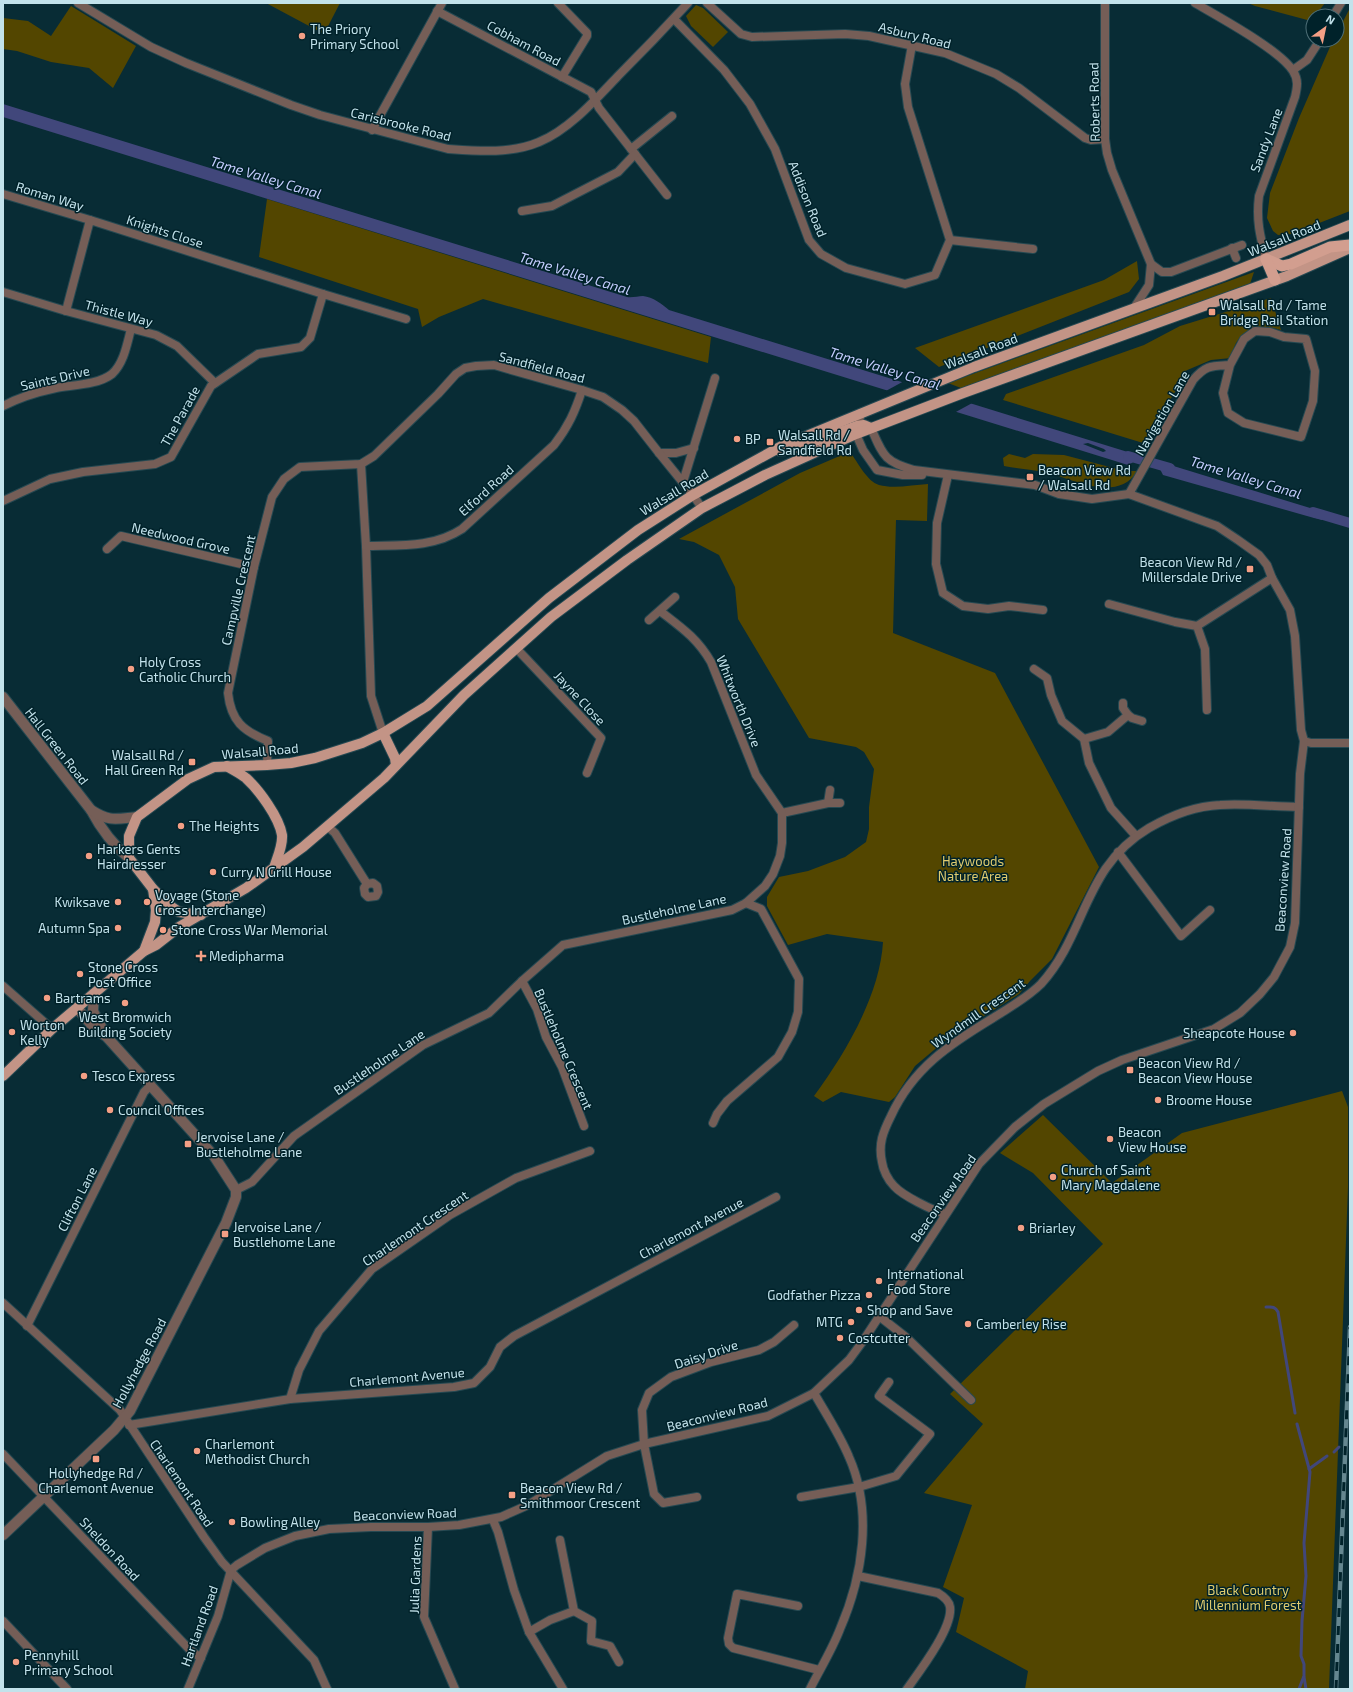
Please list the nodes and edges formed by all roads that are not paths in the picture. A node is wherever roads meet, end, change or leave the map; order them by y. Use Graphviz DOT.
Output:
graph roads {
  1 [pos="78,3"];
  2 [pos="442,3"];
  3 [pos="558,3"];
  4 [pos="707,3"];
  5 [pos="1105,3"];
  6 [pos="1195,3"];
  7 [pos="683,5"];
  8 [pos="437,11"];
  9 [pos="674,19"];
  10 [pos="912,45"];
  11 [pos="1315,48"];
  12 [pos="1293,70"];
  13 [pos="562,77"];
  14 [pos="595,99"];
  15 [pos="672,116"];
  16 [pos="372,130"];
  17 [pos="1105,139"];
  18 [pos="633,152"];
  19 [pos="3,194"];
  20 [pos="667,195"];
  21 [pos="522,211"];
  22 [pos="90,220"];
  23 [pos="1350,225"];
  24 [pos="950,240"];
  25 [pos="1242,245"];
  26 [pos="1350,245"];
  27 [pos="1232,248"];
  28 [pos="1350,248"];
  29 [pos="1033,249"];
  30 [pos="1236,258"];
  31 [pos="1266,259"];
  32 [pos="1151,264"];
  33 [pos="1275,280"];
  34 [pos="3,292"];
  35 [pos="323,294"];
  36 [pos="1134,308"];
  37 [pos="66,311"];
  38 [pos="406,319"];
  39 [pos="131,329"];
  40 [pos="1230,365"];
  41 [pos="715,378"];
  42 [pos="214,383"];
  43 [pos="582,390"];
  44 [pos="3,406"];
  45 [pos="861,413"];
  46 [pos="871,428"];
  47 [pos="857,430"];
  48 [pos="694,448"];
  49 [pos="771,452"];
  50 [pos="659,453"];
  51 [pos="361,464"];
  52 [pos="948,475"];
  53 [pos="683,482"];
  54 [pos="1129,494"];
  55 [pos="693,495"];
  56 [pos="3,501"];
  57 [pos="702,508"];
  58 [pos="366,546"];
  59 [pos="107,549"];
  60 [pos="254,567"];
  61 [pos="1272,578"];
  62 [pos="675,597"];
  63 [pos="1109,604"];
  64 [pos="1043,610"];
  65 [pos="660,611"];
  66 [pos="649,620"];
  67 [pos="1197,626"];
  68 [pos="516,648"];
  69 [pos="1034,669"];
  70 [pos="3,697"];
  71 [pos="1123,703"];
  72 [pos="1206,710"];
  73 [pos="1128,715"];
  74 [pos="1142,721"];
  75 [pos="383,733"];
  76 [pos="1084,739"];
  77 [pos="1304,741"];
  78 [pos="1350,742"];
  79 [pos="267,765"];
  80 [pos="396,765"];
  81 [pos="227,766"];
  82 [pos="587,772"];
  83 [pos="830,790"];
  84 [pos="828,803"];
  85 [pos="840,803"];
  86 [pos="1299,807"];
  87 [pos="91,810"];
  88 [pos="782,813"];
  89 [pos="137,817"];
  90 [pos="327,826"];
  91 [pos="1136,836"];
  92 [pos="1118,852"];
  93 [pos="129,858"];
  94 [pos="274,868"];
  95 [pos="367,884"];
  96 [pos="153,889"];
  97 [pos="746,903"];
  98 [pos="1210,910"];
  99 [pos="201,915"];
  100 [pos="144,951"];
  101 [pos="522,981"];
  102 [pos="3,986"];
  103 [pos="94,993"];
  104 [pos="77,1008"];
  105 [pos="52,1029"];
  106 [pos="106,1036"];
  107 [pos="3,1076"];
  108 [pos="150,1086"];
  109 [pos="714,1123"];
  110 [pos="584,1126"];
  111 [pos="590,1152"];
  112 [pos="236,1190"];
  113 [pos="776,1197"];
  114 [pos="945,1214"];
  115 [pos="3,1303"];
  116 [pos="879,1316"];
  117 [pos="794,1325"];
  118 [pos="27,1326"];
  119 [pos="889,1382"];
  120 [pos="814,1393"];
  121 [pos="290,1399"];
  122 [pos="972,1400"];
  123 [pos="127,1421"];
  124 [pos="644,1444"];
  125 [pos="3,1454"];
  126 [pos="859,1487"];
  127 [pos="43,1496"];
  128 [pos="697,1497"];
  129 [pos="801,1497"];
  130 [pos="492,1520"];
  131 [pos="428,1527"];
  132 [pos="3,1535"];
  133 [pos="560,1540"];
  134 [pos="231,1570"];
  135 [pos="858,1576"];
  136 [pos="798,1606"];
  137 [pos="574,1611"];
  138 [pos="3,1622"];
  139 [pos="529,1632"];
  140 [pos="201,1658"];
  141 [pos="619,1662"];
  142 [pos="819,1670"];
  143 [pos="67,1689"];
  144 [pos="188,1689"];
  145 [pos="327,1689"];
  146 [pos="455,1689"];
  147 [pos="563,1689"];
  148 [pos="810,1689"];
  149 [pos="907,1689"];
  1 -- 16 [label="street, Carisbrooke Road"];
  2 -- 8 [label="street"];
  3 -- 13 [label="street"];
  4 -- 10 [label="street, Asbury Road"];
  5 -- 17 [label="street, Roberts Road"];
  6 -- 12 [label="street"];
  7 -- 9 [label="street, Carisbrooke Road"];
  8 -- 13 [label="street, Cobham Road"];
  8 -- 16 [label="street"];
  9 -- 14 [label="street, Carisbrooke Road"];
  9 -- 24 [label="street, Addison Road"];
  10 -- 17 [label="street, Asbury Road"];
  10 -- 24 [label="street"];
  11 -- 12 [label="street"];
  12 -- 31 [label="street, Sandy Lane"];
  13 -- 14 [label="street, Cobham Road"];
  14 -- 16 [label="street, Carisbrooke Road"];
  14 -- 18 [label="street, Cobham Road"];
  15 -- 18 [label="street"];
  17 -- 32 [label="street, Roberts Road"];
  18 -- 20 [label="street, Cobham Road"];
  18 -- 21 [label="street"];
  19 -- 22 [label="street, Roman Way"];
  22 -- 35 [label="street, Knights Close"];
  22 -- 37 [label="street"];
  23 -- 31 [label="main road, Walsall Road"];
  24 -- 29 [label="street"];
  25 -- 27 [label="street"];
  26 -- 31 [label="highway"];
  27 -- 30 [label="street"];
  27 -- 32 [label="street"];
  28 -- 33 [label="main road"];
  31 -- 33 [label="highway"];
  31 -- 36 [label="main road, Walsall Road"];
  32 -- 36 [label="street"];
  33 -- 46 [label="main road"];
  34 -- 37 [label="street, Thistle Way"];
  35 -- 38 [label="street"];
  35 -- 42 [label="street, The Parade"];
  36 -- 45 [label="main road, Walsall Road"];
  37 -- 39 [label="street, Thistle Way"];
  39 -- 42 [label="street, Thistle Way"];
  39 -- 44 [label="street, Saints Drive"];
  40 -- 40 [label="street"];
  40 -- 54 [label="street, Navigation Lane"];
  41 -- 48 [label="street"];
  42 -- 56 [label="street, The Parade"];
  43 -- 50 [label="street, Sandfield Road"];
  43 -- 51 [label="street, Sandfield Road"];
  43 -- 58 [label="street, Elford Road"];
  45 -- 47 [label="street"];
  45 -- 49 [label="main road, Walsall Road"];
  46 -- 47 [label="main road"];
  46 -- 52 [label="street"];
  47 -- 49 [label="main road"];
  47 -- 52 [label="street"];
  47 -- 57 [label="main road"];
  48 -- 50 [label="street"];
  48 -- 53 [label="street"];
  49 -- 55 [label="main road, Walsall Road"];
  50 -- 53 [label="street, Sandfield Road"];
  51 -- 58 [label="street"];
  51 -- 60 [label="street, Campville Crescent"];
  52 -- 54 [label="street, Beaconview Road"];
  52 -- 64 [label="street"];
  53 -- 55 [label="street, Sandfield Road"];
  54 -- 61 [label="street, Beaconview Road"];
  55 -- 57 [label="street, Sandfield Road"];
  55 -- 75 [label="main road, Walsall Road"];
  57 -- 68 [label="main road"];
  58 -- 75 [label="street"];
  59 -- 60 [label="street, Needwood Grove"];
  60 -- 79 [label="street, Campville Crescent"];
  61 -- 67 [label="street"];
  61 -- 77 [label="street, Beaconview Road"];
  62 -- 65 [label="street"];
  63 -- 67 [label="street"];
  65 -- 66 [label="street"];
  65 -- 88 [label="street, Whitworth Drive"];
  67 -- 72 [label="street"];
  68 -- 80 [label="main road"];
  68 -- 82 [label="street, Jayne Close"];
  69 -- 76 [label="street"];
  70 -- 87 [label="street, Hall Green Road"];
  71 -- 73 [label="street"];
  73 -- 74 [label="street"];
  73 -- 76 [label="street"];
  75 -- 79 [label="main road, Walsall Road"];
  75 -- 80 [label="main road"];
  76 -- 91 [label="street"];
  77 -- 78 [label="street"];
  77 -- 86 [label="street, Beaconview Road"];
  79 -- 81 [label="main road, Walsall Road"];
  80 -- 90 [label="main road"];
  81 -- 89 [label="main road, Walsall Road"];
  81 -- 94 [label="main road"];
  83 -- 84 [label="street"];
  84 -- 85 [label="street"];
  84 -- 88 [label="street"];
  86 -- 91 [label="street, Wyndmill Crescent"];
  86 -- 114 [label="street, Beaconview Road"];
  87 -- 89 [label="street, Hall Green Road"];
  87 -- 93 [label="street, Hall Green Road"];
  88 -- 97 [label="street"];
  89 -- 93 [label="main road"];
  90 -- 94 [label="main road"];
  90 -- 95 [label="street"];
  91 -- 92 [label="street, Wyndmill Crescent"];
  92 -- 98 [label="street"];
  92 -- 114 [label="street, Wyndmill Crescent"];
  93 -- 96 [label="main road"];
  94 -- 99 [label="main road"];
  96 -- 99 [label="main road"];
  96 -- 100 [label="main road"];
  97 -- 101 [label="street, Bustleholme Lane"];
  97 -- 109 [label="street"];
  99 -- 100 [label="main road"];
  100 -- 103 [label="main road"];
  101 -- 110 [label="street, Bustleholme Crescent"];
  101 -- 112 [label="street, Bustleholme Lane"];
  102 -- 105 [label="street"];
  103 -- 104 [label="main road"];
  103 -- 106 [label="street"];
  104 -- 105 [label="main road"];
  104 -- 106 [label="street"];
  105 -- 107 [label="main road"];
  106 -- 108 [label="street"];
  108 -- 112 [label="street"];
  108 -- 118 [label="street, Clifton Lane"];
  111 -- 121 [label="street, Charlemont Crescent"];
  112 -- 123 [label="street, Hollyhedge Road"];
  113 -- 121 [label="street, Charlemont Avenue"];
  114 -- 116 [label="street, Beaconview Road"];
  115 -- 118 [label="street, Charlemont Road"];
  116 -- 120 [label="street, Beaconview Road"];
  116 -- 122 [label="street"];
  117 -- 124 [label="street, Daisy Drive"];
  118 -- 123 [label="street, Charlemont Road"];
  119 -- 126 [label="street"];
  120 -- 124 [label="street, Beaconview Road"];
  120 -- 126 [label="street"];
  121 -- 123 [label="street, Charlemont Avenue"];
  123 -- 127 [label="street, Hollyhedge Road"];
  123 -- 134 [label="street, Charlemont Road"];
  124 -- 128 [label="street, Daisy Drive"];
  124 -- 130 [label="street, Beaconview Road"];
  125 -- 127 [label="street, Sheldon Road"];
  126 -- 129 [label="street"];
  126 -- 135 [label="street"];
  127 -- 132 [label="street, Hollyhedge Road"];
  127 -- 140 [label="street, Sheldon Road"];
  130 -- 131 [label="street, Beaconview Road"];
  130 -- 139 [label="street"];
  131 -- 134 [label="street, Beaconview Road"];
  131 -- 146 [label="street, Julia Gardens"];
  133 -- 137 [label="street"];
  134 -- 140 [label="street, Hartland Road"];
  134 -- 145 [label="street, Charlemont Road"];
  135 -- 142 [label="street"];
  135 -- 149 [label="street"];
  136 -- 142 [label="street"];
  137 -- 139 [label="street"];
  137 -- 141 [label="street"];
  138 -- 143 [label="street"];
  139 -- 147 [label="street"];
  140 -- 144 [label="street, Hartland Road"];
  142 -- 148 [label="street"];
}
